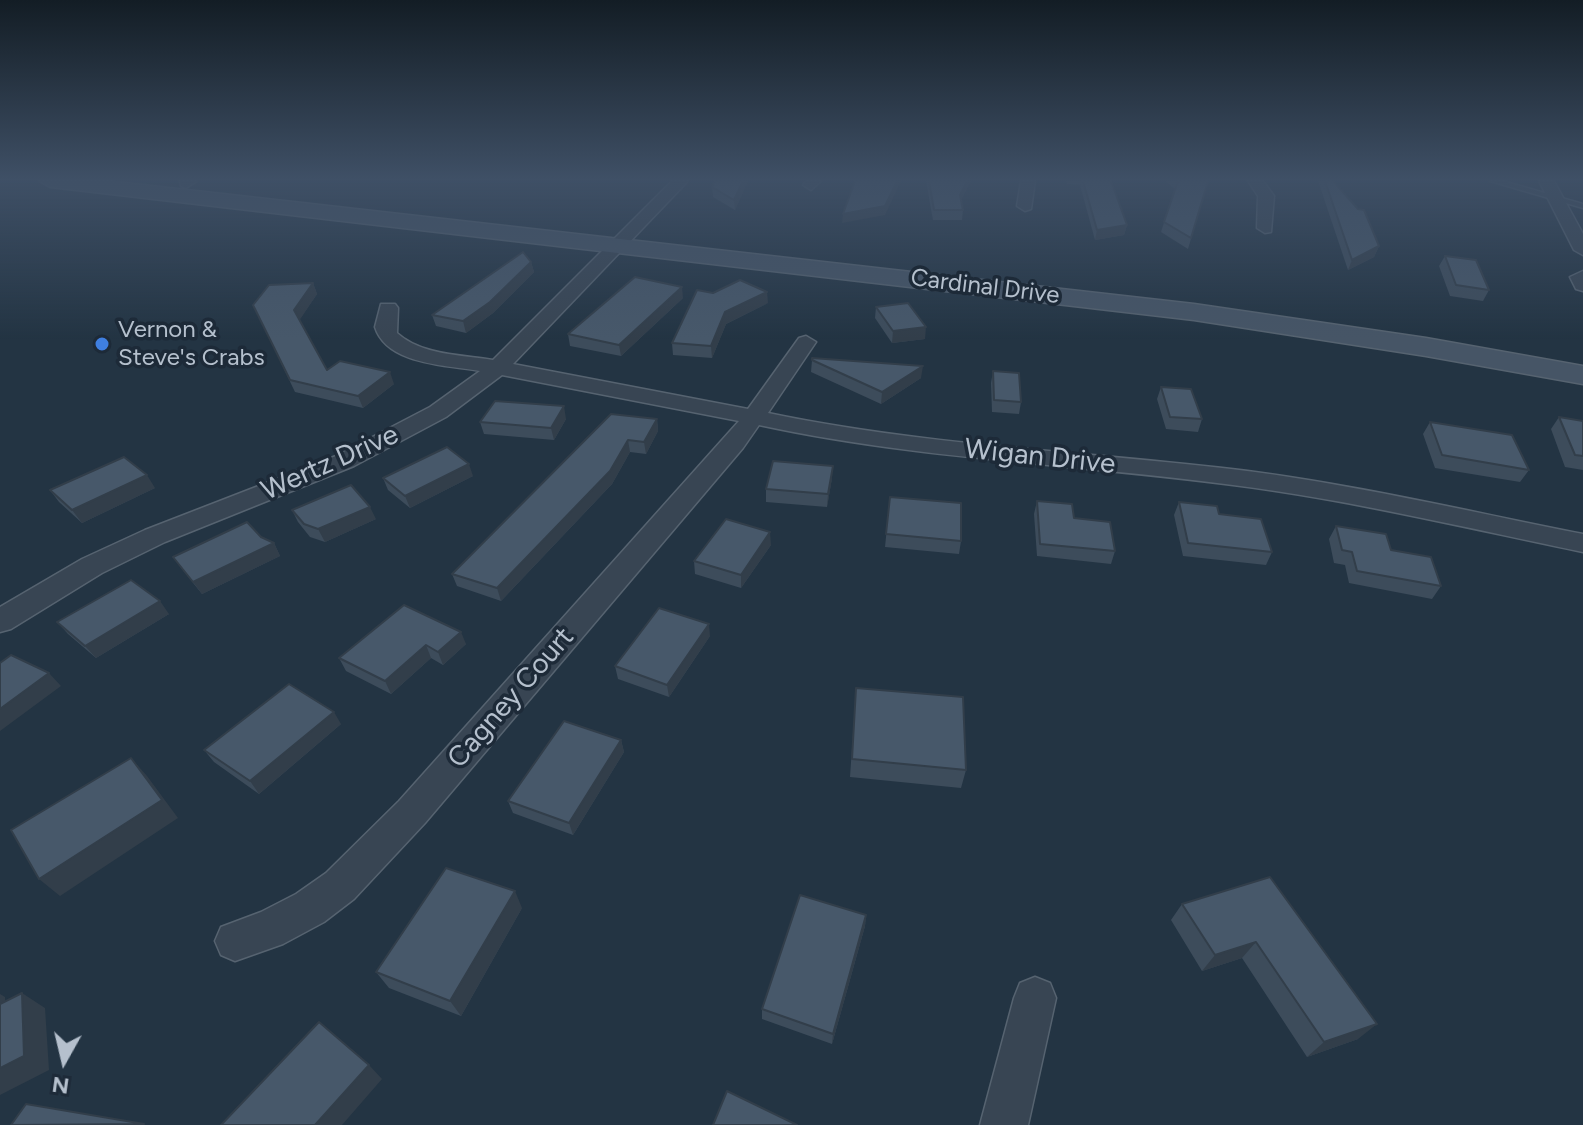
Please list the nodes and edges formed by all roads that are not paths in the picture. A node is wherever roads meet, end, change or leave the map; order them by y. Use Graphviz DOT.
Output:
graph roads {
  1 [pos="580,234"];
  2 [pos="589,234"];
  3 [pos="629,234"];
  4 [pos="625,238"];
  5 [pos="1583,276"];
  6 [pos="1583,285"];
  7 [pos="388,308"];
  8 [pos="806,342"];
  9 [pos="1583,358"];
  10 [pos="497,368"];
  11 [pos="1583,375"];
  12 [pos="756,417"];
  13 [pos="1583,543"];
  14 [pos="0,621"];
  15 [pos="235,941"];
  16 [pos="1035,998"];
  17 [pos="1004,1125"];
  1 -- 4 [label="main road, Cardinal Drive"];
  2 -- 4 [label="main road, Cardinal Drive"];
  3 -- 4 [label="street, Wertz Drive"];
  4 -- 9 [label="main road, Cardinal Drive"];
  4 -- 10 [label="street, Wertz Drive"];
  4 -- 11 [label="main road, Cardinal Drive"];
  5 -- 6 [label="street"];
  7 -- 10 [label="street, Wigan Drive"];
  8 -- 12 [label="street, Cagney Court"];
  10 -- 12 [label="street, Wigan Drive"];
  10 -- 14 [label="street, Wertz Drive"];
  12 -- 13 [label="street, Wigan Drive"];
  12 -- 15 [label="street, Cagney Court"];
  16 -- 17 [label="street"];
}
